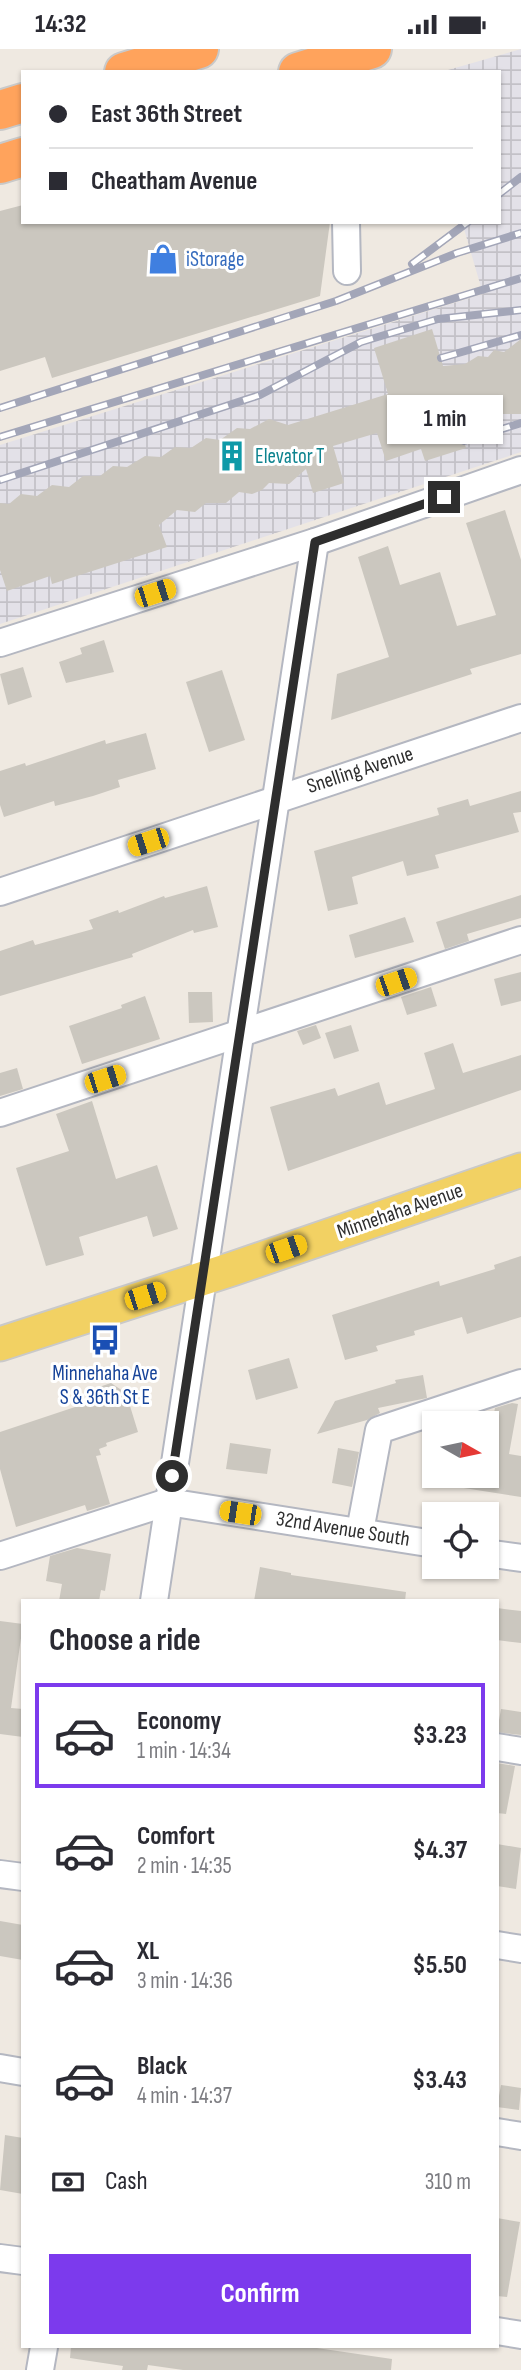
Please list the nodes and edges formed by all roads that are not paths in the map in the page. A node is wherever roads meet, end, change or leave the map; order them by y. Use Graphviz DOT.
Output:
graph roads {
  1 [pos="199,49"];
  2 [pos="371,49"];
  3 [pos="131,70"];
  4 [pos="304,70"];
  5 [pos="373,70"];
  6 [pos="21,104"];
  7 [pos="0,110"];
  8 [pos="21,157"];
  9 [pos="0,163"];
  10 [pos="346,224"];
  11 [pos="347,271"];
  12 [pos="521,470"];
  13 [pos="315,542"];
  14 [pos="0,643"];
  15 [pos="521,718"];
  16 [pos="276,800"];
  17 [pos="0,892"];
  18 [pos="521,940"];
  19 [pos="239,1035"];
  20 [pos="0,1113"];
  21 [pos="521,1170"];
  22 [pos="203,1276"];
  23 [pos="0,1344"];
  24 [pos="521,1383"];
  25 [pos="168,1502"];
  26 [pos="360,1531"];
  27 [pos="422,1542"];
  28 [pos="499,1555"];
  29 [pos="0,1556"];
  30 [pos="521,1559"];
  31 [pos="154,1599"];
  32 [pos="499,1747"];
  33 [pos="521,1751"];
  34 [pos="0,1874"];
  35 [pos="21,1877"];
  36 [pos="499,1945"];
  37 [pos="521,1949"];
  38 [pos="0,2068"];
  39 [pos="21,2072"];
  40 [pos="499,2132"];
  41 [pos="521,2136"];
  42 [pos="0,2258"];
  43 [pos="21,2262"];
  44 [pos="499,2331"];
  45 [pos="521,2335"];
  46 [pos="44,2348"];
  47 [pos="40,2370"];
  1 -- 3 [label="highway"];
  2 -- 4 [label="highway"];
  2 -- 5 [label="street"];
  6 -- 7 [label="highway"];
  8 -- 9 [label="highway"];
  10 -- 11 [label="street"];
  12 -- 13 [label="street"];
  13 -- 14 [label="street"];
  13 -- 16 [label="street"];
  15 -- 16 [label="street, Snelling Avenue"];
  16 -- 17 [label="street, Snelling Avenue"];
  16 -- 19 [label="street"];
  18 -- 19 [label="street"];
  19 -- 20 [label="street"];
  19 -- 22 [label="street"];
  21 -- 22 [label="main road, Minnehaha Avenue"];
  22 -- 23 [label="main road, Minnehaha Avenue"];
  22 -- 25 [label="street"];
  24 -- 26 [label="street"];
  25 -- 26 [label="street, 32nd Avenue South"];
  25 -- 29 [label="street"];
  25 -- 31 [label="street"];
  26 -- 27 [label="street, 32nd Avenue South"];
  28 -- 30 [label="street"];
  32 -- 33 [label="street"];
  34 -- 35 [label="street"];
  36 -- 37 [label="street"];
  38 -- 39 [label="street"];
  40 -- 41 [label="street"];
  42 -- 43 [label="street"];
  44 -- 45 [label="street"];
  46 -- 47 [label="street"];
}
